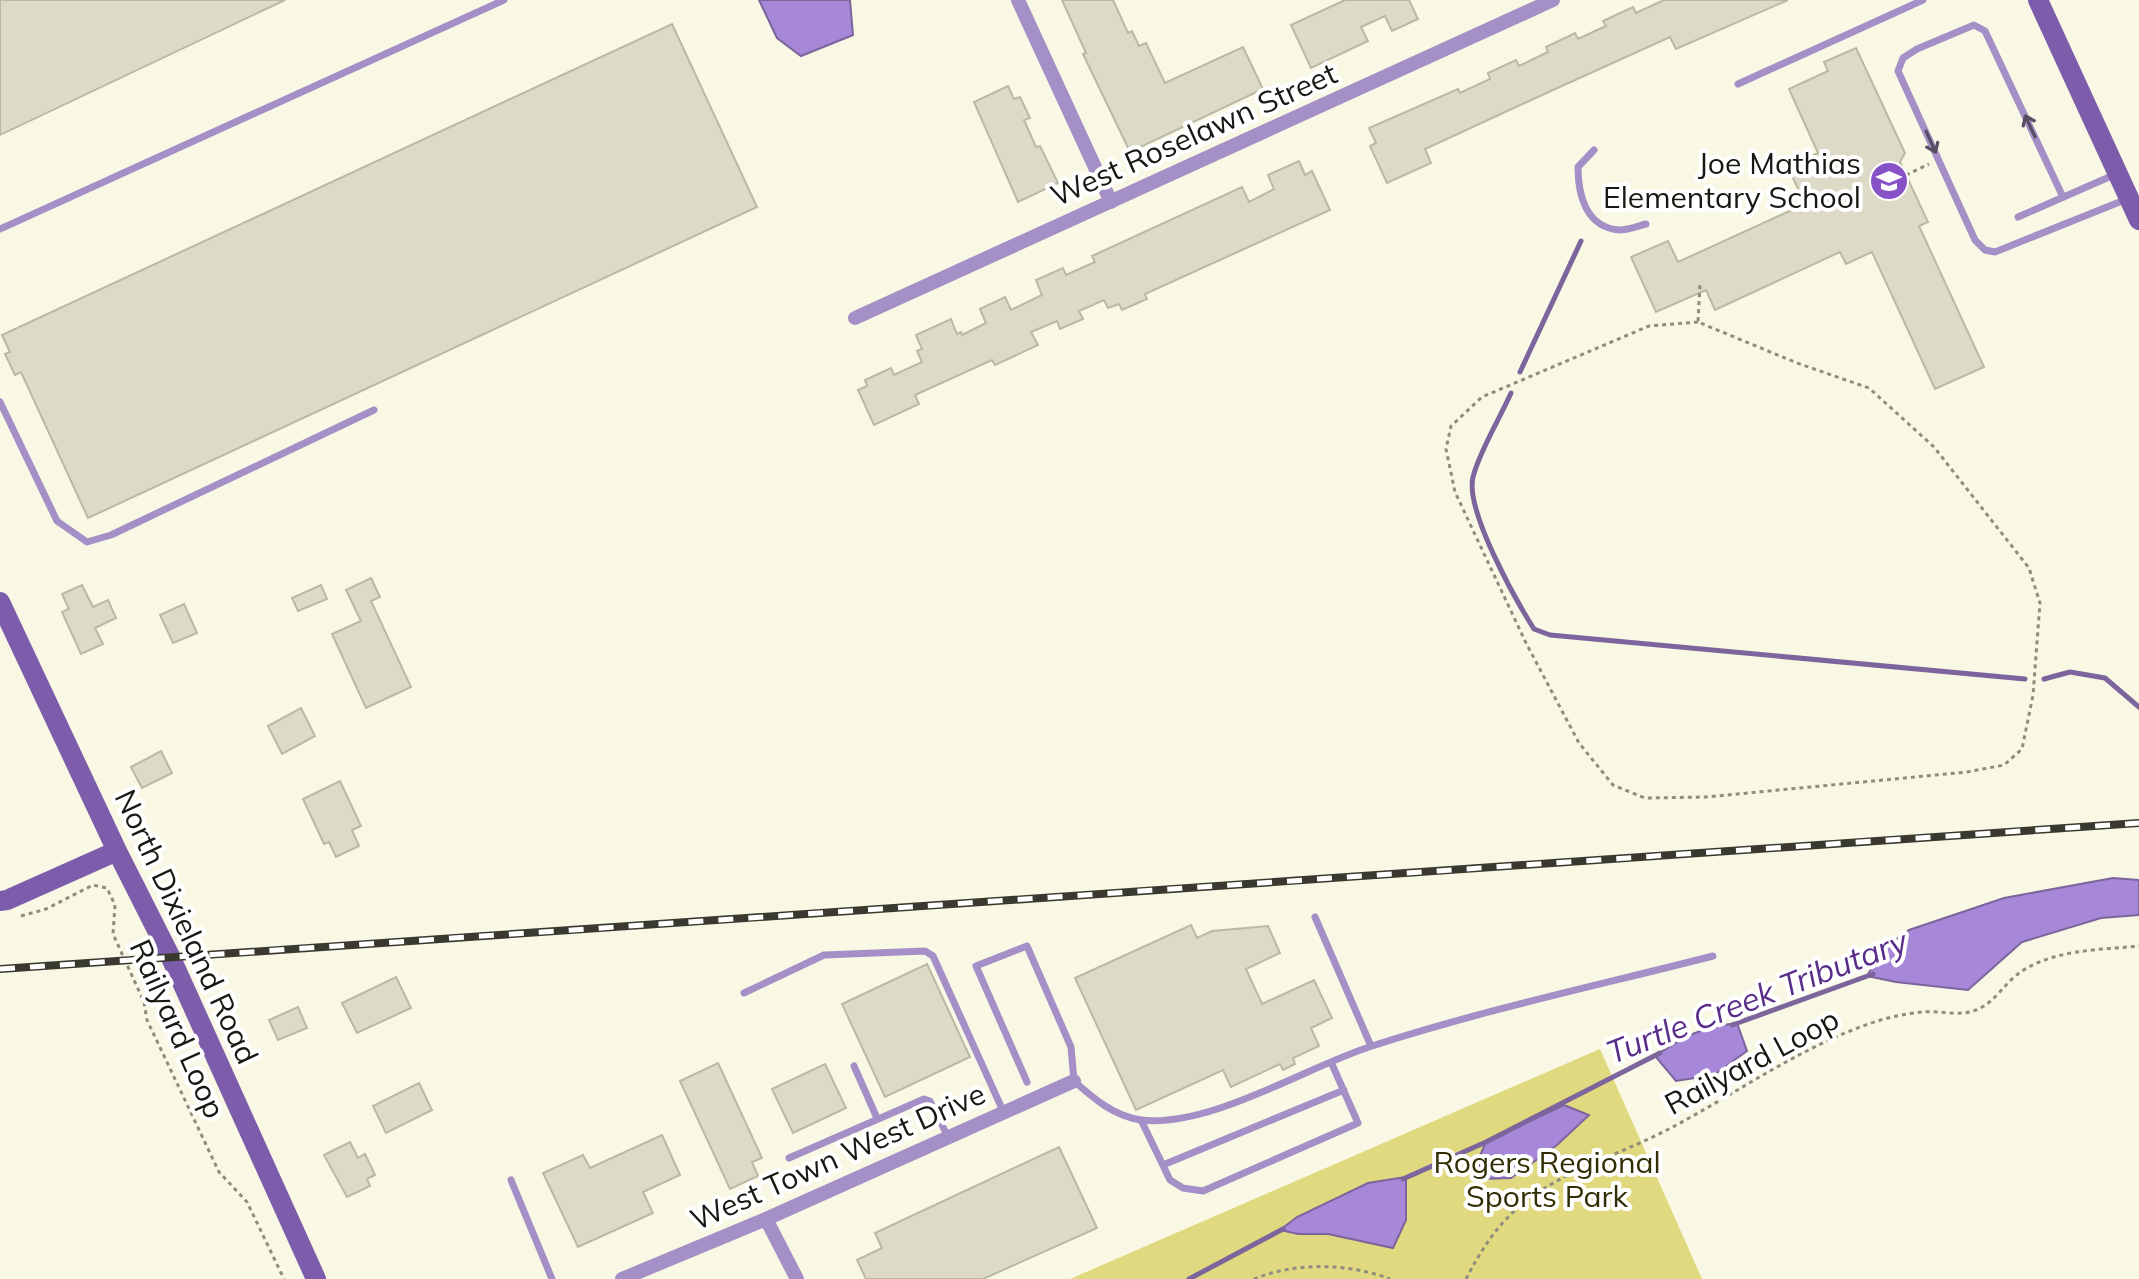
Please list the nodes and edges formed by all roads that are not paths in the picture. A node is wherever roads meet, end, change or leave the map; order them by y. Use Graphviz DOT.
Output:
graph roads {
  1 [pos="504,0"];
  2 [pos="1018,0"];
  3 [pos="1553,0"];
  4 [pos="1923,0"];
  5 [pos="2038,0"];
  6 [pos="1738,84"];
  7 [pos="1594,150"];
  8 [pos="2118,174"];
  9 [pos="2063,197"];
  10 [pos="2129,198"];
  11 [pos="1111,202"];
  12 [pos="2018,217"];
  13 [pos="2139,220"];
  14 [pos="1646,224"];
  15 [pos="0,229"];
  16 [pos="855,318"];
  17 [pos="0,402"];
  18 [pos="374,410"];
  19 [pos="0,602"];
  20 [pos="117,851"];
  21 [pos="0,901"];
  22 [pos="1315,917"];
  23 [pos="1713,956"];
  24 [pos="744,993"];
  25 [pos="1371,1046"];
  26 [pos="1331,1062"];
  27 [pos="854,1066"];
  28 [pos="1074,1081"];
  29 [pos="1027,1082"];
  30 [pos="1344,1090"];
  31 [pos="1004,1113"];
  32 [pos="877,1118"];
  33 [pos="1141,1120"];
  34 [pos="948,1137"];
  35 [pos="789,1158"];
  36 [pos="1163,1165"];
  37 [pos="511,1180"];
  38 [pos="766,1219"];
  39 [pos="316,1279"];
  40 [pos="552,1279"];
  41 [pos="622,1279"];
  42 [pos="797,1279"];
  1 -- 15 [label="lane"];
  2 -- 11 [label="street"];
  3 -- 11 [label="street, West Roselawn Street"];
  4 -- 6 [label="lane"];
  5 -- 8 [label="main road"];
  7 -- 14 [label="lane"];
  8 -- 9 [label="lane"];
  8 -- 10 [label="main road"];
  9 -- 10 [label="lane, one-way"];
  9 -- 12 [label="lane"];
  10 -- 13 [label="main road"];
  11 -- 16 [label="street, West Roselawn Street"];
  17 -- 18 [label="lane"];
  19 -- 20 [label="main road, North Dixieland Road"];
  20 -- 21 [label="main road"];
  20 -- 39 [label="main road, North Dixieland Road"];
  22 -- 25 [label="lane"];
  23 -- 25 [label="lane"];
  24 -- 31 [label="lane"];
  25 -- 26 [label="lane"];
  26 -- 30 [label="lane"];
  26 -- 33 [label="lane"];
  27 -- 32 [label="lane"];
  28 -- 29 [label="lane"];
  28 -- 31 [label="street, West Town West Drive"];
  28 -- 33 [label="lane"];
  30 -- 36 [label="lane"];
  30 -- 36 [label="lane"];
  31 -- 34 [label="street, West Town West Drive"];
  32 -- 34 [label="lane"];
  32 -- 35 [label="lane"];
  33 -- 36 [label="lane"];
  34 -- 38 [label="street, West Town West Drive"];
  37 -- 40 [label="lane"];
  38 -- 41 [label="street, West Town West Drive"];
  38 -- 42 [label="street"];
}
